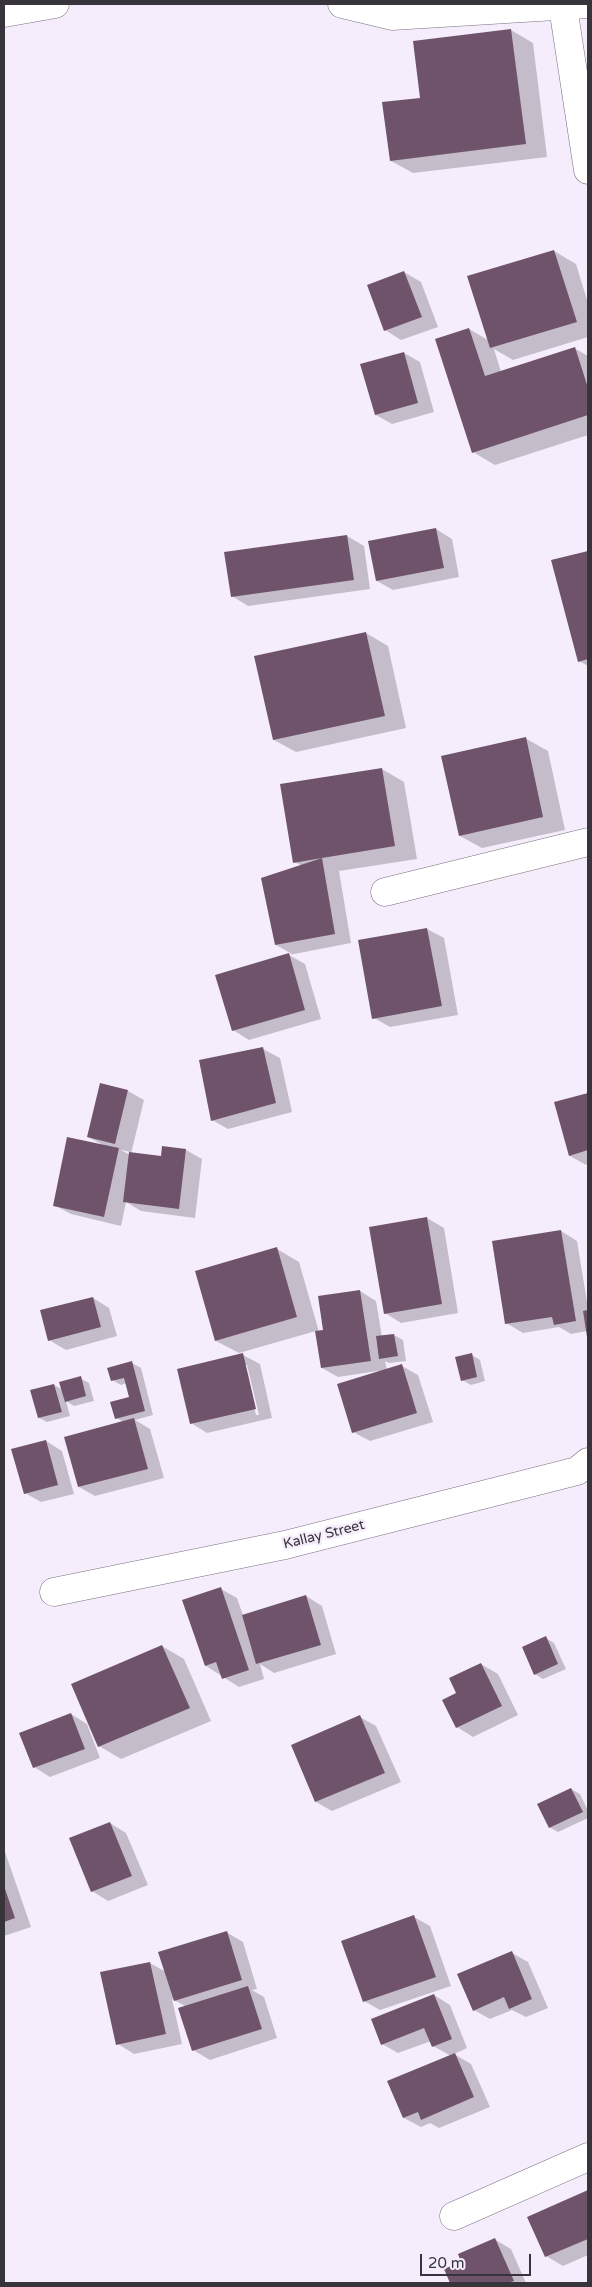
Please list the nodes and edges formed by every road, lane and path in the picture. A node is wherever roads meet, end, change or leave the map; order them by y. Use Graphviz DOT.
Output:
graph roads {
  1 [pos="56,4"];
  2 [pos="342,4"];
  3 [pos="576,5"];
  4 [pos="4,13"];
  5 [pos="588,170"];
  6 [pos="588,842"];
  7 [pos="385,892"];
  8 [pos="584,1462"];
  9 [pos="54,1592"];
  10 [pos="588,2157"];
  11 [pos="454,2216"];
  1 -- 4 [label="street"];
  2 -- 3 [label="street"];
  3 -- 5 [label="street"];
  6 -- 7 [label="street"];
  8 -- 9 [label="street, Kallay Street"];
  10 -- 11 [label="street"];
}
